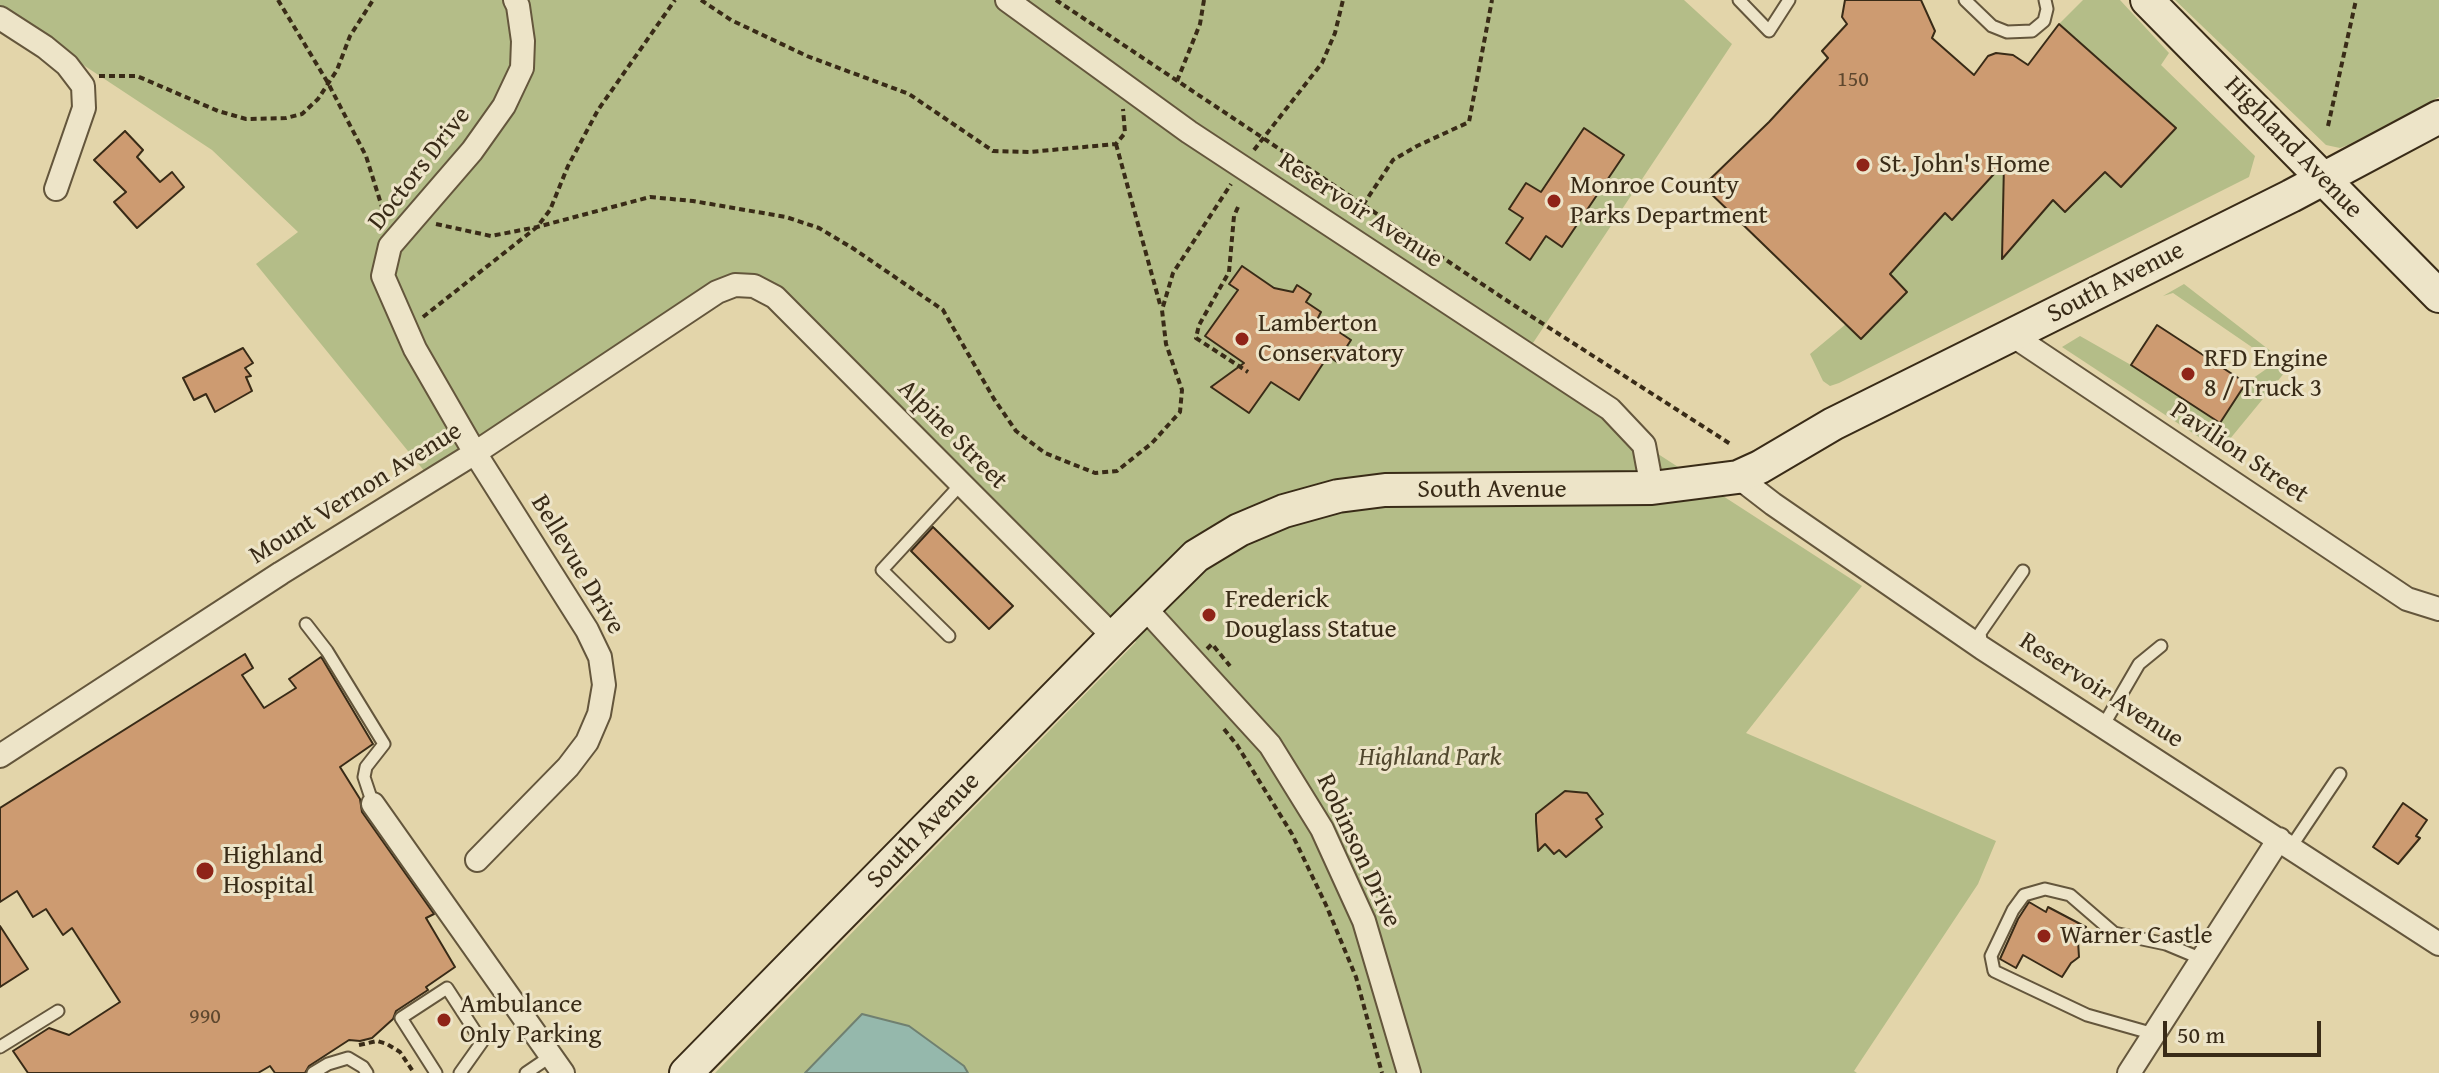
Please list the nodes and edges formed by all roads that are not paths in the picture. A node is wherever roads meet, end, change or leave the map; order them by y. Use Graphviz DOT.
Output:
graph roads {
  1 [pos="515,0"];
  2 [pos="1007,0"];
  3 [pos="1739,0"];
  4 [pos="1789,0"];
  5 [pos="1965,0"];
  6 [pos="2045,0"];
  7 [pos="2147,0"];
  8 [pos="0,18"];
  9 [pos="2439,117"];
  10 [pos="2322,179"];
  11 [pos="56,189"];
  12 [pos="744,284"];
  13 [pos="2439,296"];
  14 [pos="2012,335"];
  15 [pos="475,453"];
  16 [pos="1738,477"];
  17 [pos="962,483"];
  18 [pos="1652,488"];
  19 [pos="2023,571"];
  20 [pos="1144,607"];
  21 [pos="2439,609"];
  22 [pos="306,624"];
  23 [pos="949,636"];
  24 [pos="1114,637"];
  25 [pos="2161,646"];
  26 [pos="1982,648"];
  27 [pos="2103,726"];
  28 [pos="0,756"];
  29 [pos="2340,774"];
  30 [pos="373,804"];
  31 [pos="2285,843"];
  32 [pos="477,860"];
  33 [pos="2439,944"];
  34 [pos="2202,959"];
  35 [pos="58,1011"];
  36 [pos="2154,1034"];
  37 [pos="0,1047"];
  38 [pos="557,1064"];
  39 [pos="313,1073"];
  40 [pos="367,1073"];
  41 [pos="436,1073"];
  42 [pos="460,1073"];
  43 [pos="526,1073"];
  44 [pos="686,1073"];
  45 [pos="1409,1073"];
  46 [pos="2129,1073"];
  1 -- 15 [label="street, Doctors Drive"];
  2 -- 18 [label="street, Reservoir Avenue"];
  3 -- 4 [label="lane"];
  5 -- 6 [label="lane"];
  7 -- 10 [label="main road, Highland Avenue"];
  8 -- 11 [label="street"];
  9 -- 10 [label="main road, South Avenue"];
  10 -- 13 [label="main road, Highland Avenue"];
  10 -- 14 [label="main road, South Avenue"];
  12 -- 15 [label="street, Mount Vernon Avenue"];
  12 -- 17 [label="street, Alpine Street"];
  14 -- 16 [label="main road, South Avenue"];
  14 -- 21 [label="street, Pavilion Street"];
  15 -- 28 [label="street, Mount Vernon Avenue"];
  15 -- 32 [label="street, Bellevue Drive"];
  16 -- 18 [label="main road, South Avenue"];
  16 -- 26 [label="street, Reservoir Avenue"];
  17 -- 23 [label="lane"];
  17 -- 24 [label="street, Alpine Street"];
  18 -- 20 [label="main road, South Avenue"];
  19 -- 26 [label="lane"];
  20 -- 24 [label="main road, South Avenue"];
  20 -- 45 [label="street, Robinson Drive"];
  22 -- 30 [label="lane"];
  24 -- 44 [label="main road, South Avenue"];
  25 -- 27 [label="lane"];
  26 -- 27 [label="street, Reservoir Avenue"];
  27 -- 31 [label="street, Reservoir Avenue"];
  29 -- 31 [label="lane"];
  30 -- 38 [label="street"];
  31 -- 33 [label="street, Reservoir Avenue"];
  31 -- 34 [label="street"];
  34 -- 36 [label="street"];
  34 -- 36 [label="lane"];
  35 -- 37 [label="lane"];
  36 -- 46 [label="street"];
  38 -- 43 [label="lane"];
  39 -- 40 [label="lane"];
  41 -- 42 [label="lane"];
}
